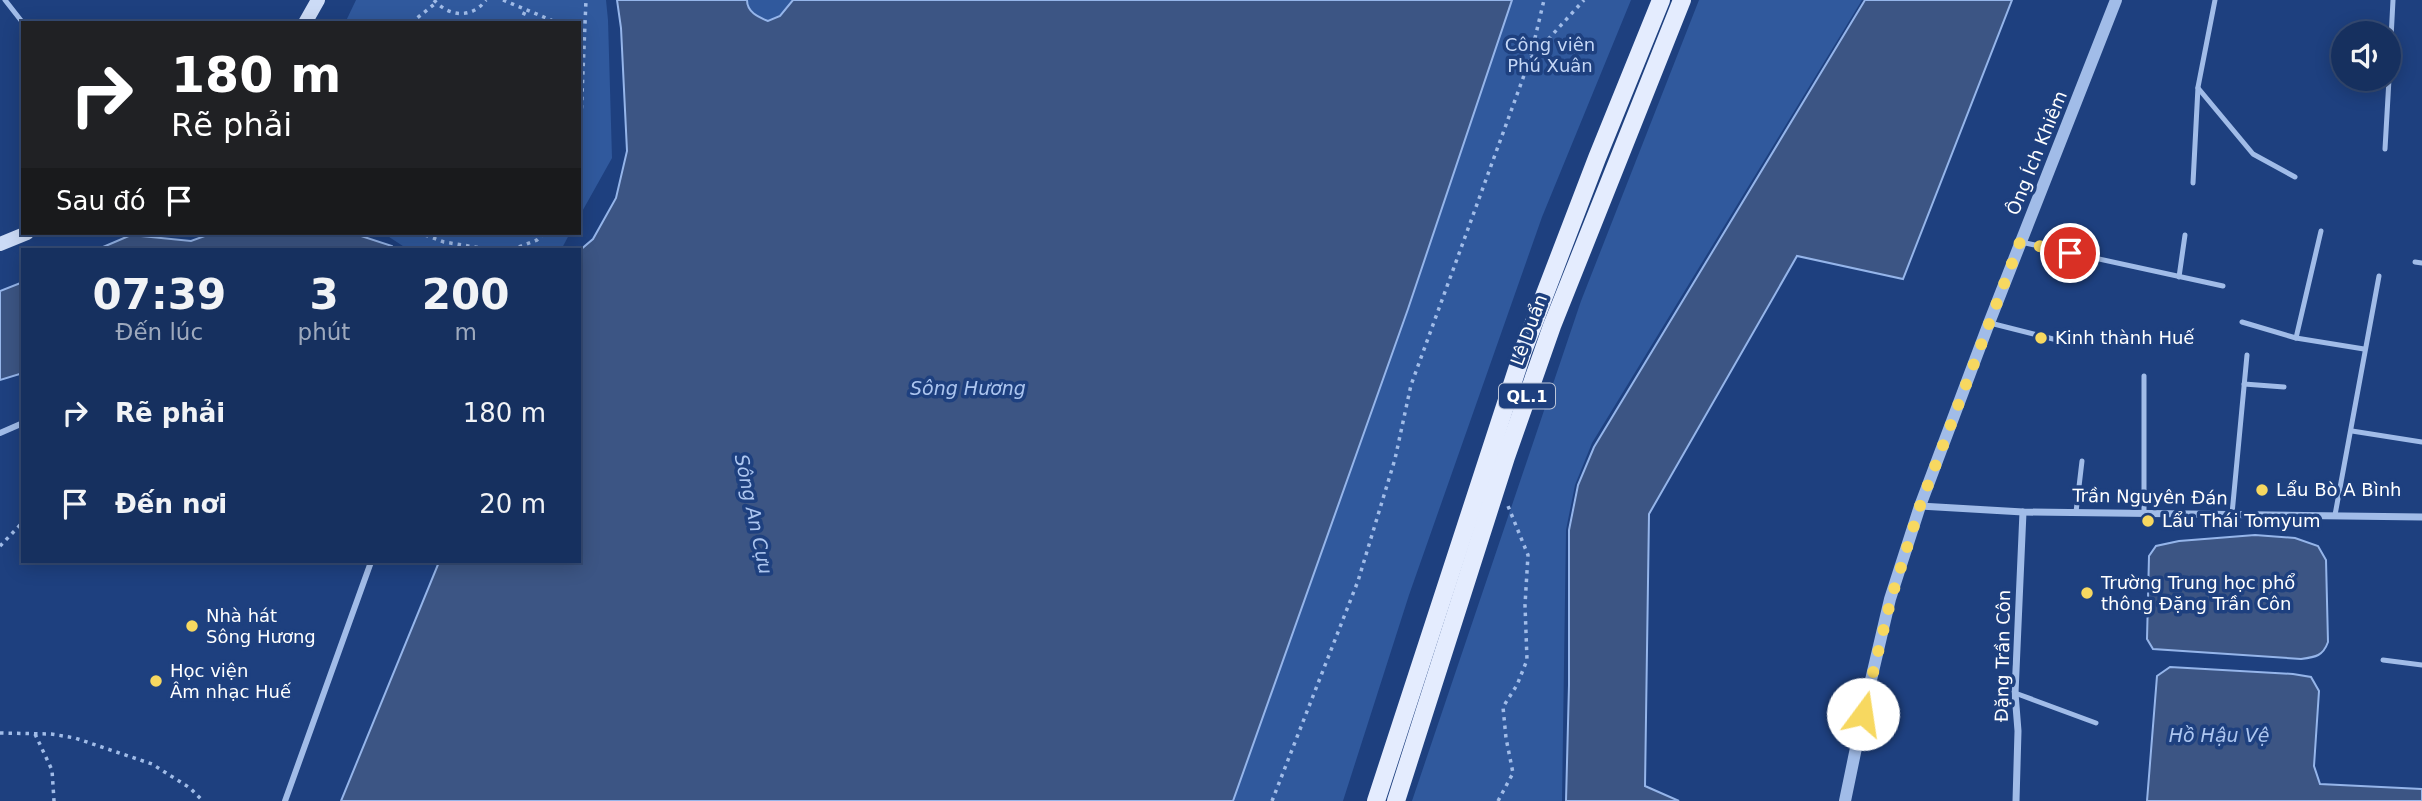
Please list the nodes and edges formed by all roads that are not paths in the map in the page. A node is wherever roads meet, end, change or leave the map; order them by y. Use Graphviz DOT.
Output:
graph roads {
  1 [pos="5,0"];
  2 [pos="317,0"];
  3 [pos="1661,0"];
  4 [pos="1682,0"];
  5 [pos="2116,0"];
  6 [pos="2215,0"];
  7 [pos="2393,0"];
  8 [pos="21,21"];
  9 [pos="306,21"];
  10 [pos="2392,21"];
  11 [pos="2198,88"];
  12 [pos="2388,91"];
  13 [pos="2385,149"];
  14 [pos="2295,177"];
  15 [pos="2193,184"];
  16 [pos="2321,231"];
  17 [pos="22,235"];
  18 [pos="2185,235"];
  19 [pos="2020,242"];
  20 [pos="0,244"];
  21 [pos="2415,262"];
  22 [pos="2422,263"];
  23 [pos="2379,276"];
  24 [pos="2179,277"];
  25 [pos="2223,286"];
  26 [pos="2242,322"];
  27 [pos="1989,323"];
  28 [pos="2296,338"];
  29 [pos="2065,342"];
  30 [pos="2364,349"];
  31 [pos="2247,355"];
  32 [pos="2144,376"];
  33 [pos="2244,384"];
  34 [pos="2284,387"];
  35 [pos="21,424"];
  36 [pos="2352,431"];
  37 [pos="0,433"];
  38 [pos="2422,442"];
  39 [pos="2082,461"];
  40 [pos="1920,506"];
  41 [pos="2023,512"];
  42 [pos="2076,512"];
  43 [pos="2144,514"];
  44 [pos="2232,514"];
  45 [pos="2335,515"];
  46 [pos="2422,517"];
  47 [pos="371,563"];
  48 [pos="2383,660"];
  49 [pos="2422,665"];
  50 [pos="2015,693"];
  51 [pos="2096,723"];
  52 [pos="285,801"];
  53 [pos="1376,801"];
  54 [pos="1396,801"];
  55 [pos="1845,801"];
  56 [pos="2016,801"];
  1 -- 8 [label="lane"];
  2 -- 9 [label="main road"];
  3 -- 53 [label="main road, Lê Duẩn / QL.1"];
  4 -- 54 [label="main road, Lê Duẩn / QL.1"];
  5 -- 19 [label="street, Ông Ích Khiêm"];
  6 -- 11 [label="lane"];
  7 -- 10 [label="lane"];
  11 -- 14 [label="lane"];
  11 -- 15 [label="lane"];
  12 -- 13 [label="lane"];
  16 -- 28 [label="lane"];
  17 -- 20 [label="main road"];
  18 -- 24 [label="lane"];
  19 -- 24 [label="lane"];
  19 -- 27 [label="street, Ông Ích Khiêm"];
  21 -- 22 [label="lane"];
  23 -- 30 [label="lane"];
  24 -- 25 [label="lane"];
  26 -- 28 [label="lane"];
  27 -- 29 [label="lane"];
  27 -- 40 [label="street, Ông Ích Khiêm"];
  28 -- 30 [label="lane"];
  30 -- 36 [label="lane"];
  31 -- 33 [label="lane"];
  32 -- 43 [label="lane"];
  33 -- 34 [label="lane"];
  33 -- 44 [label="lane"];
  35 -- 37 [label="street"];
  36 -- 38 [label="lane"];
  36 -- 45 [label="lane"];
  39 -- 42 [label="lane"];
  40 -- 41 [label="street, Trần Nguyên Đán"];
  40 -- 55 [label="street, Ông Ích Khiêm"];
  41 -- 42 [label="street, Trần Nguyên Đán"];
  41 -- 50 [label="street, Đặng Trần Côn"];
  42 -- 43 [label="street, Trần Nguyên Đán"];
  43 -- 44 [label="street, Trần Nguyên Đán"];
  44 -- 45 [label="street, Trần Nguyên Đán"];
  45 -- 46 [label="street, Trần Nguyên Đán"];
  47 -- 52 [label="street"];
  48 -- 49 [label="lane"];
  50 -- 51 [label="lane"];
  50 -- 56 [label="street, Đặng Trần Côn"];
}
